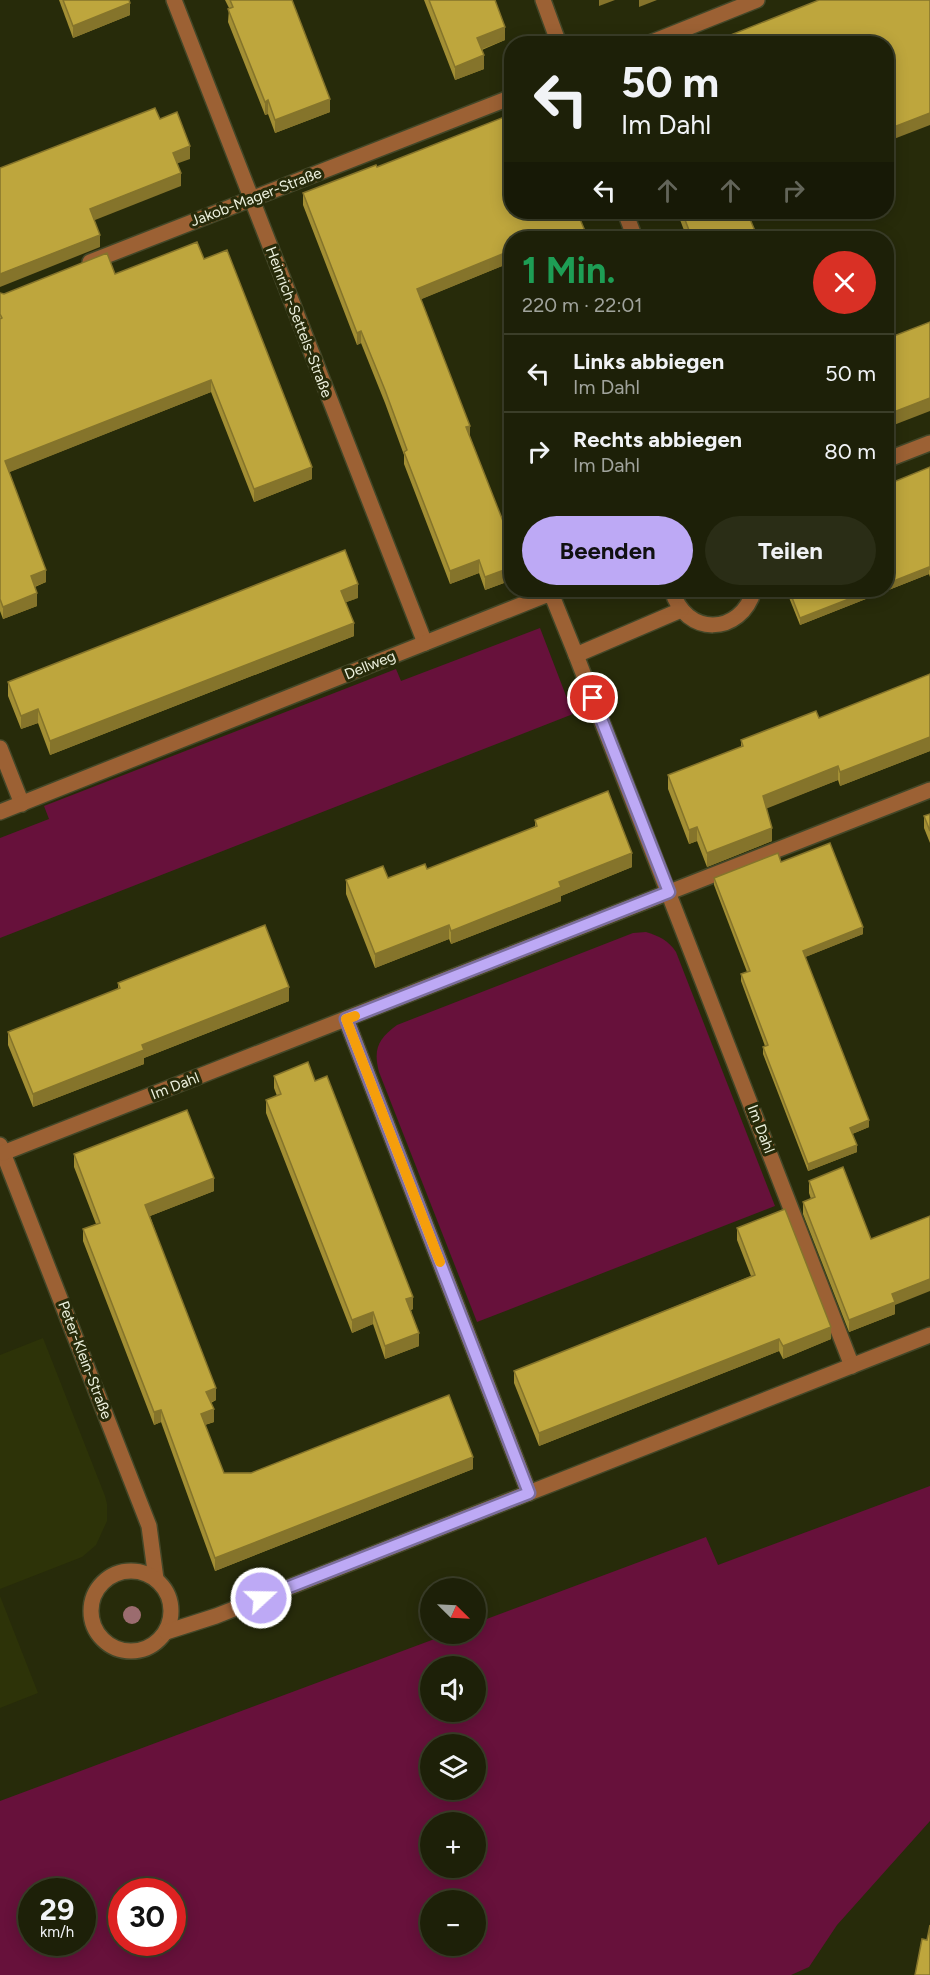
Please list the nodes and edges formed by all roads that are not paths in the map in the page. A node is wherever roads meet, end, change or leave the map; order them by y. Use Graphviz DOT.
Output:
graph roads {
  1 [pos="174,0"];
  2 [pos="543,0"];
  3 [pos="757,0"];
  4 [pos="556,36"];
  5 [pos="667,36"];
  6 [pos="504,100"];
  7 [pos="251,199"];
  8 [pos="80,266"];
  9 [pos="930,443"];
  10 [pos="894,457"];
  11 [pos="541,597"];
  12 [pos="553,597"];
  13 [pos="674,597"];
  14 [pos="752,597"];
  15 [pos="681,610"];
  16 [pos="424,643"];
  17 [pos="576,655"];
  18 [pos="0,748"];
  19 [pos="930,789"];
  20 [pos="22,804"];
  21 [pos="0,812"];
  22 [pos="669,892"];
  23 [pos="346,1019"];
  24 [pos="2,1149"];
  25 [pos="930,1335"];
  26 [pos="852,1366"];
  27 [pos="529,1493"];
  28 [pos="156,1579"];
  29 [pos="166,1632"];
  1 -- 7 [label="street, Heinrich-Settels-Straße"];
  2 -- 4 [label="street"];
  3 -- 5 [label="street"];
  6 -- 7 [label="street, Jakob-Mager-Straße"];
  7 -- 8 [label="street, Jakob-Mager-Straße"];
  7 -- 16 [label="street, Heinrich-Settels-Straße"];
  9 -- 10 [label="street"];
  11 -- 16 [label="street, Dellweg"];
  12 -- 17 [label="street, Dellweg"];
  13 -- 15 [label="street"];
  14 -- 15 [label="street"];
  15 -- 17 [label="street"];
  16 -- 20 [label="street, Dellweg"];
  17 -- 22 [label="street, Im Dahl"];
  18 -- 20 [label="street"];
  19 -- 22 [label="street, Im Dahl"];
  20 -- 21 [label="street, Dellweg"];
  22 -- 23 [label="street, Im Dahl"];
  22 -- 26 [label="street, Im Dahl"];
  23 -- 24 [label="street, Im Dahl"];
  23 -- 27 [label="street"];
  24 -- 28 [label="street, Peter-Klein-Straße"];
  25 -- 26 [label="street"];
  26 -- 27 [label="street"];
  27 -- 29 [label="street"];
  28 -- 29 [label="street, Peter-Klein-Straße"];
  28 -- 29 [label="street"];
}
